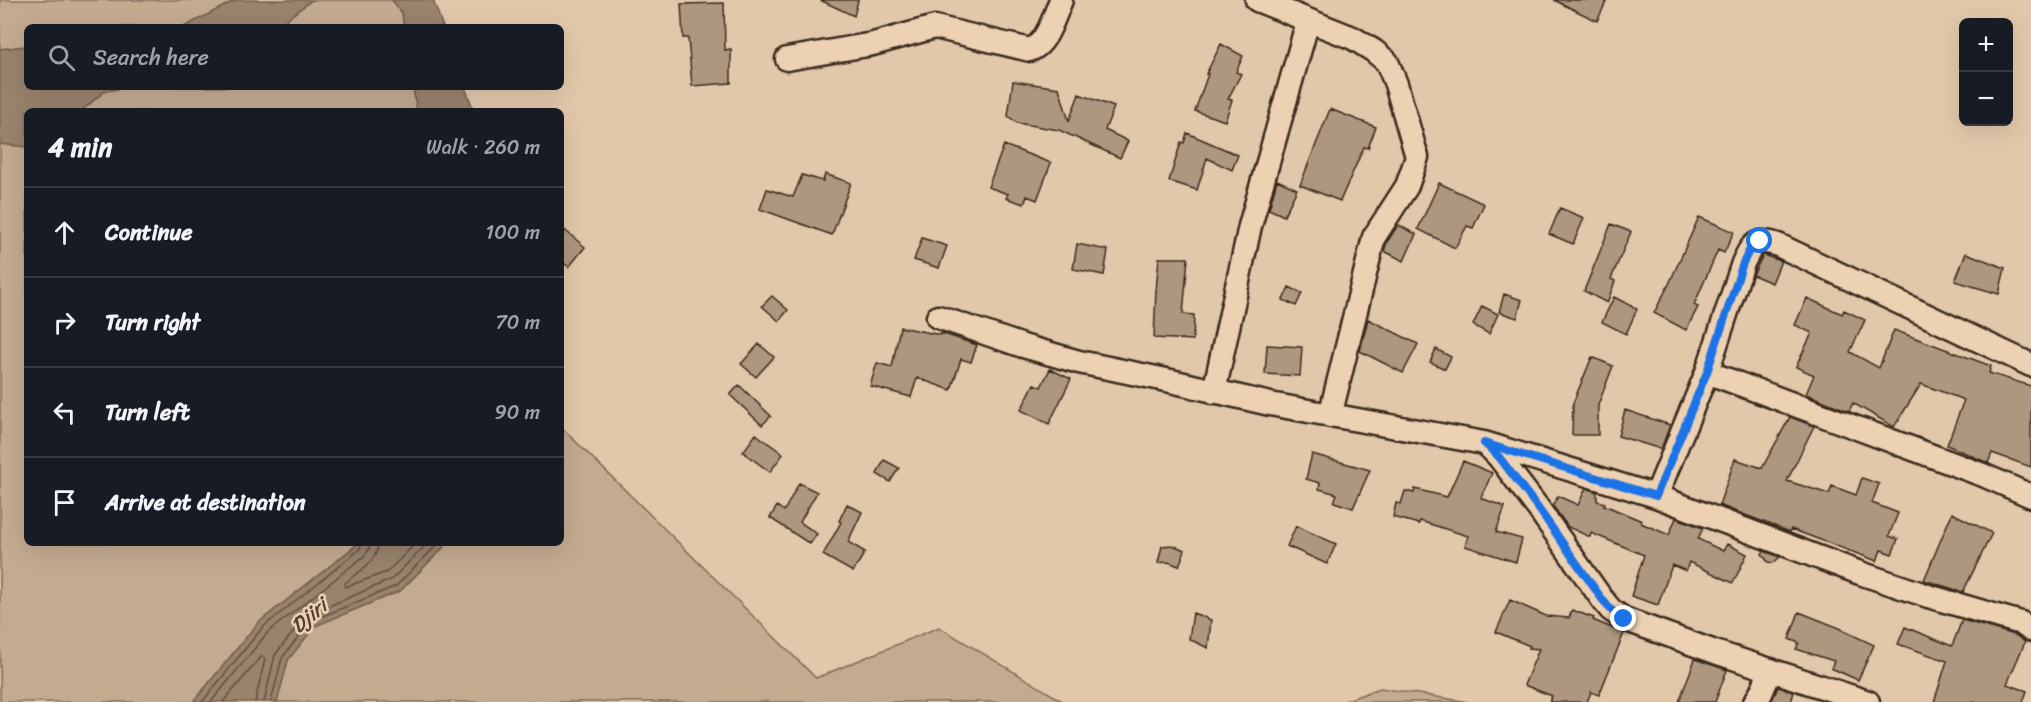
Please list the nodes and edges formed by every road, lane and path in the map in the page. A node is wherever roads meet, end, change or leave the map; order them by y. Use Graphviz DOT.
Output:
graph roads {
  1 [pos="1061,0"];
  2 [pos="1257,0"];
  3 [pos="1308,21"];
  4 [pos="787,58"];
  5 [pos="938,317"];
  6 [pos="2031,365"];
  7 [pos="1707,372"];
  8 [pos="1214,392"];
  9 [pos="1330,416"];
  10 [pos="1484,443"];
  11 [pos="1656,496"];
  12 [pos="2031,496"];
  13 [pos="2031,630"];
  14 [pos="1771,670"];
  15 [pos="1755,702"];
  16 [pos="1868,702"];
  1 -- 4 [label="street"];
  2 -- 3 [label="street"];
  3 -- 8 [label="street"];
  3 -- 9 [label="street"];
  5 -- 8 [label="street"];
  6 -- 7 [label="street"];
  7 -- 11 [label="street"];
  7 -- 12 [label="street"];
  8 -- 9 [label="street"];
  9 -- 10 [label="street"];
  10 -- 11 [label="street"];
  10 -- 14 [label="street"];
  11 -- 13 [label="street"];
  14 -- 15 [label="street"];
  14 -- 16 [label="street"];
}
